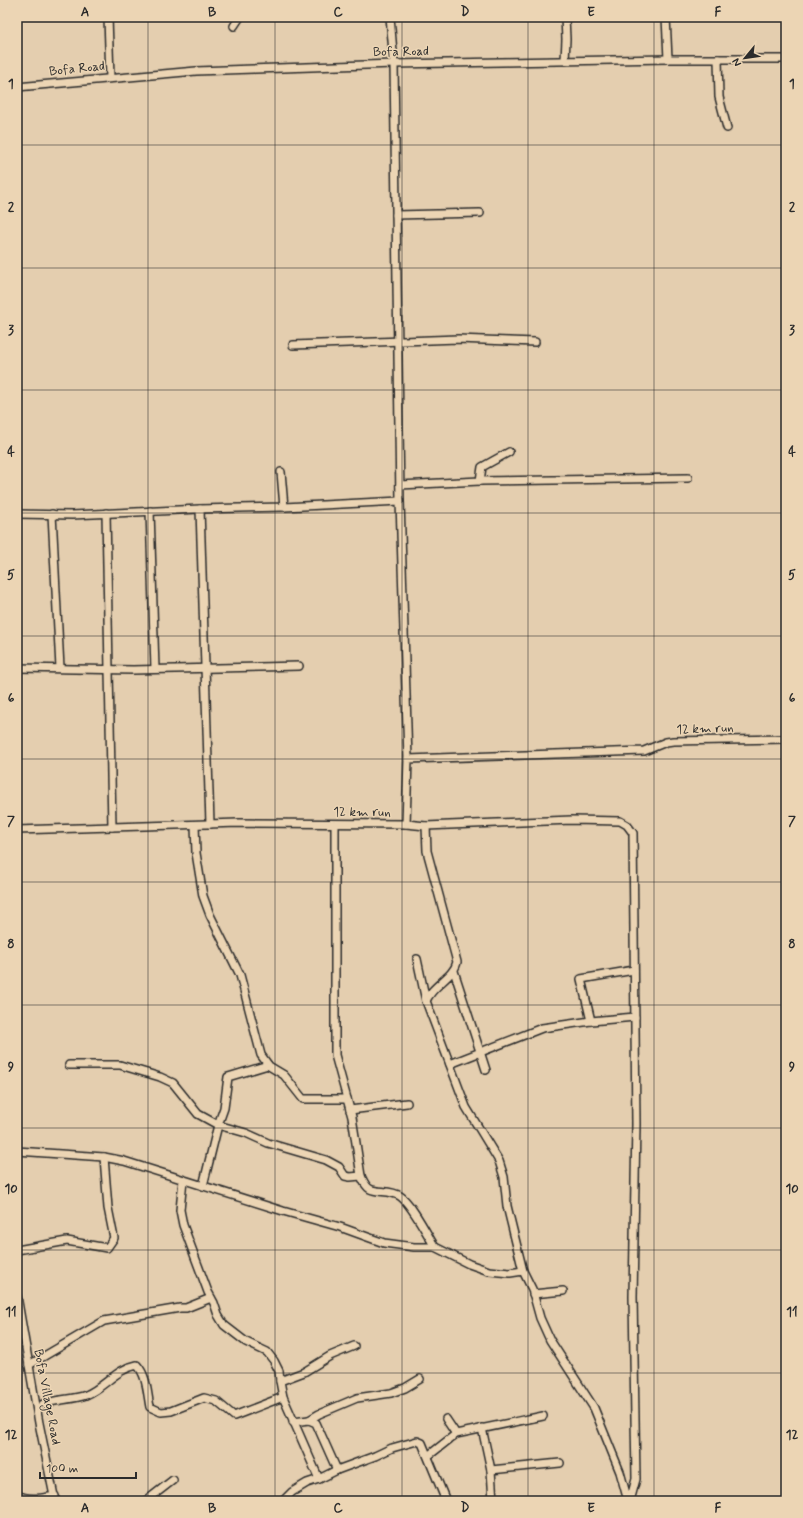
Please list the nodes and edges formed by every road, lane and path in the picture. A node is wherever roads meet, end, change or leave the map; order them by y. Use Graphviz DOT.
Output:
graph roads {
  1 [pos="108,17"];
  2 [pos="240,17"];
  3 [pos="390,17"];
  4 [pos="565,17"];
  5 [pos="666,17"];
  6 [pos="234,26"];
  7 [pos="668,59"];
  8 [pos="718,59"];
  9 [pos="786,59"];
  10 [pos="565,61"];
  11 [pos="394,64"];
  12 [pos="110,78"];
  13 [pos="17,87"];
  14 [pos="727,128"];
  15 [pos="480,213"];
  16 [pos="396,214"];
  17 [pos="398,341"];
  18 [pos="535,342"];
  19 [pos="293,345"];
  20 [pos="509,452"];
  21 [pos="282,472"];
  22 [pos="688,478"];
  23 [pos="480,481"];
  24 [pos="400,485"];
  25 [pos="400,501"];
  26 [pos="284,507"];
  27 [pos="200,509"];
  28 [pos="150,511"];
  29 [pos="106,513"];
  30 [pos="17,514"];
  31 [pos="52,514"];
  32 [pos="299,666"];
  33 [pos="17,668"];
  34 [pos="60,668"];
  35 [pos="206,668"];
  36 [pos="109,669"];
  37 [pos="155,669"];
  38 [pos="786,739"];
  39 [pos="408,759"];
  40 [pos="210,824"];
  41 [pos="335,824"];
  42 [pos="406,824"];
  43 [pos="195,825"];
  44 [pos="426,826"];
  45 [pos="112,827"];
  46 [pos="17,830"];
  47 [pos="416,959"];
  48 [pos="454,970"];
  49 [pos="634,970"];
  50 [pos="426,1001"];
  51 [pos="635,1017"];
  52 [pos="591,1020"];
  53 [pos="480,1052"];
  54 [pos="450,1064"];
  55 [pos="70,1065"];
  56 [pos="268,1065"];
  57 [pos="486,1070"];
  58 [pos="347,1100"];
  59 [pos="407,1103"];
  60 [pos="350,1110"];
  61 [pos="218,1125"];
  62 [pos="17,1151"];
  63 [pos="104,1157"];
  64 [pos="361,1176"];
  65 [pos="184,1180"];
  66 [pos="203,1186"];
  67 [pos="435,1247"];
  68 [pos="17,1250"];
  69 [pos="523,1271"];
  70 [pos="563,1291"];
  71 [pos="533,1294"];
  72 [pos="17,1296"];
  73 [pos="211,1298"];
  74 [pos="354,1346"];
  75 [pos="29,1365"];
  76 [pos="420,1379"];
  77 [pos="280,1381"];
  78 [pos="283,1396"];
  79 [pos="43,1404"];
  80 [pos="543,1416"];
  81 [pos="446,1418"];
  82 [pos="309,1420"];
  83 [pos="293,1422"];
  84 [pos="482,1428"];
  85 [pos="456,1434"];
  86 [pos="428,1456"];
  87 [pos="560,1464"];
  88 [pos="337,1470"];
  89 [pos="491,1470"];
  90 [pos="173,1480"];
  91 [pos="319,1480"];
  92 [pos="17,1495"];
  93 [pos="55,1499"];
  94 [pos="146,1501"];
  95 [pos="283,1501"];
  96 [pos="446,1501"];
  97 [pos="493,1501"];
  98 [pos="629,1501"];
  1 -- 12 [label="street"];
  2 -- 6 [label="street"];
  3 -- 11 [label="street"];
  4 -- 10 [label="street"];
  5 -- 7 [label="street"];
  7 -- 8 [label="street, Bofa Road"];
  7 -- 10 [label="street, Bofa Road"];
  8 -- 9 [label="street, Bofa Road"];
  8 -- 14 [label="street"];
  10 -- 11 [label="street, Bofa Road"];
  11 -- 12 [label="street, Bofa Road"];
  11 -- 16 [label="street"];
  12 -- 13 [label="street, Bofa Road"];
  15 -- 16 [label="street"];
  16 -- 17 [label="street"];
  17 -- 18 [label="street"];
  17 -- 19 [label="street"];
  17 -- 24 [label="street"];
  20 -- 23 [label="street"];
  21 -- 26 [label="street"];
  22 -- 23 [label="street"];
  23 -- 24 [label="street"];
  24 -- 25 [label="street"];
  25 -- 26 [label="street"];
  25 -- 39 [label="street"];
  26 -- 27 [label="street"];
  27 -- 28 [label="street"];
  27 -- 35 [label="street"];
  28 -- 29 [label="street"];
  28 -- 37 [label="street"];
  29 -- 31 [label="street"];
  29 -- 36 [label="street"];
  30 -- 31 [label="street"];
  31 -- 34 [label="street"];
  32 -- 35 [label="street"];
  33 -- 34 [label="street"];
  34 -- 36 [label="street"];
  35 -- 37 [label="street"];
  35 -- 40 [label="street"];
  36 -- 37 [label="street"];
  36 -- 45 [label="street"];
  38 -- 39 [label="street, 12 km run"];
  39 -- 42 [label="street, 12 km run"];
  40 -- 41 [label="street, 12 km run"];
  40 -- 43 [label="street, 12 km run"];
  41 -- 42 [label="street, 12 km run"];
  41 -- 58 [label="street"];
  42 -- 44 [label="street"];
  43 -- 45 [label="street, 12 km run"];
  43 -- 56 [label="street"];
  44 -- 48 [label="street"];
  44 -- 49 [label="street"];
  45 -- 46 [label="street, 12 km run"];
  47 -- 50 [label="street"];
  48 -- 50 [label="street"];
  48 -- 53 [label="street"];
  49 -- 51 [label="street"];
  49 -- 52 [label="street"];
  50 -- 54 [label="street"];
  51 -- 52 [label="street"];
  51 -- 98 [label="street"];
  52 -- 53 [label="street"];
  53 -- 54 [label="street"];
  53 -- 57 [label="street"];
  54 -- 69 [label="street"];
  55 -- 61 [label="street"];
  56 -- 58 [label="street"];
  56 -- 61 [label="street"];
  58 -- 60 [label="street"];
  59 -- 60 [label="street"];
  60 -- 64 [label="street"];
  61 -- 64 [label="street"];
  61 -- 66 [label="street"];
  62 -- 63 [label="street"];
  63 -- 65 [label="street"];
  63 -- 68 [label="street"];
  64 -- 67 [label="street"];
  65 -- 66 [label="street"];
  65 -- 73 [label="street"];
  66 -- 67 [label="street"];
  67 -- 69 [label="street"];
  69 -- 71 [label="street"];
  70 -- 71 [label="street"];
  71 -- 98 [label="street"];
  72 -- 75 [label="street, Bofa Village Road"];
  73 -- 75 [label="street"];
  73 -- 77 [label="street"];
  74 -- 77 [label="street"];
  75 -- 93 [label="street, Bofa Village Road"];
  76 -- 82 [label="street"];
  77 -- 78 [label="street"];
  78 -- 79 [label="street"];
  78 -- 83 [label="street"];
  80 -- 84 [label="street"];
  81 -- 85 [label="street"];
  82 -- 83 [label="street"];
  82 -- 88 [label="street"];
  83 -- 91 [label="street"];
  84 -- 85 [label="street"];
  84 -- 89 [label="street"];
  85 -- 86 [label="street"];
  86 -- 88 [label="street"];
  86 -- 96 [label="street"];
  87 -- 89 [label="street"];
  88 -- 91 [label="street"];
  89 -- 97 [label="street"];
  90 -- 94 [label="street"];
  91 -- 95 [label="street"];
  92 -- 93 [label="street"];
}
